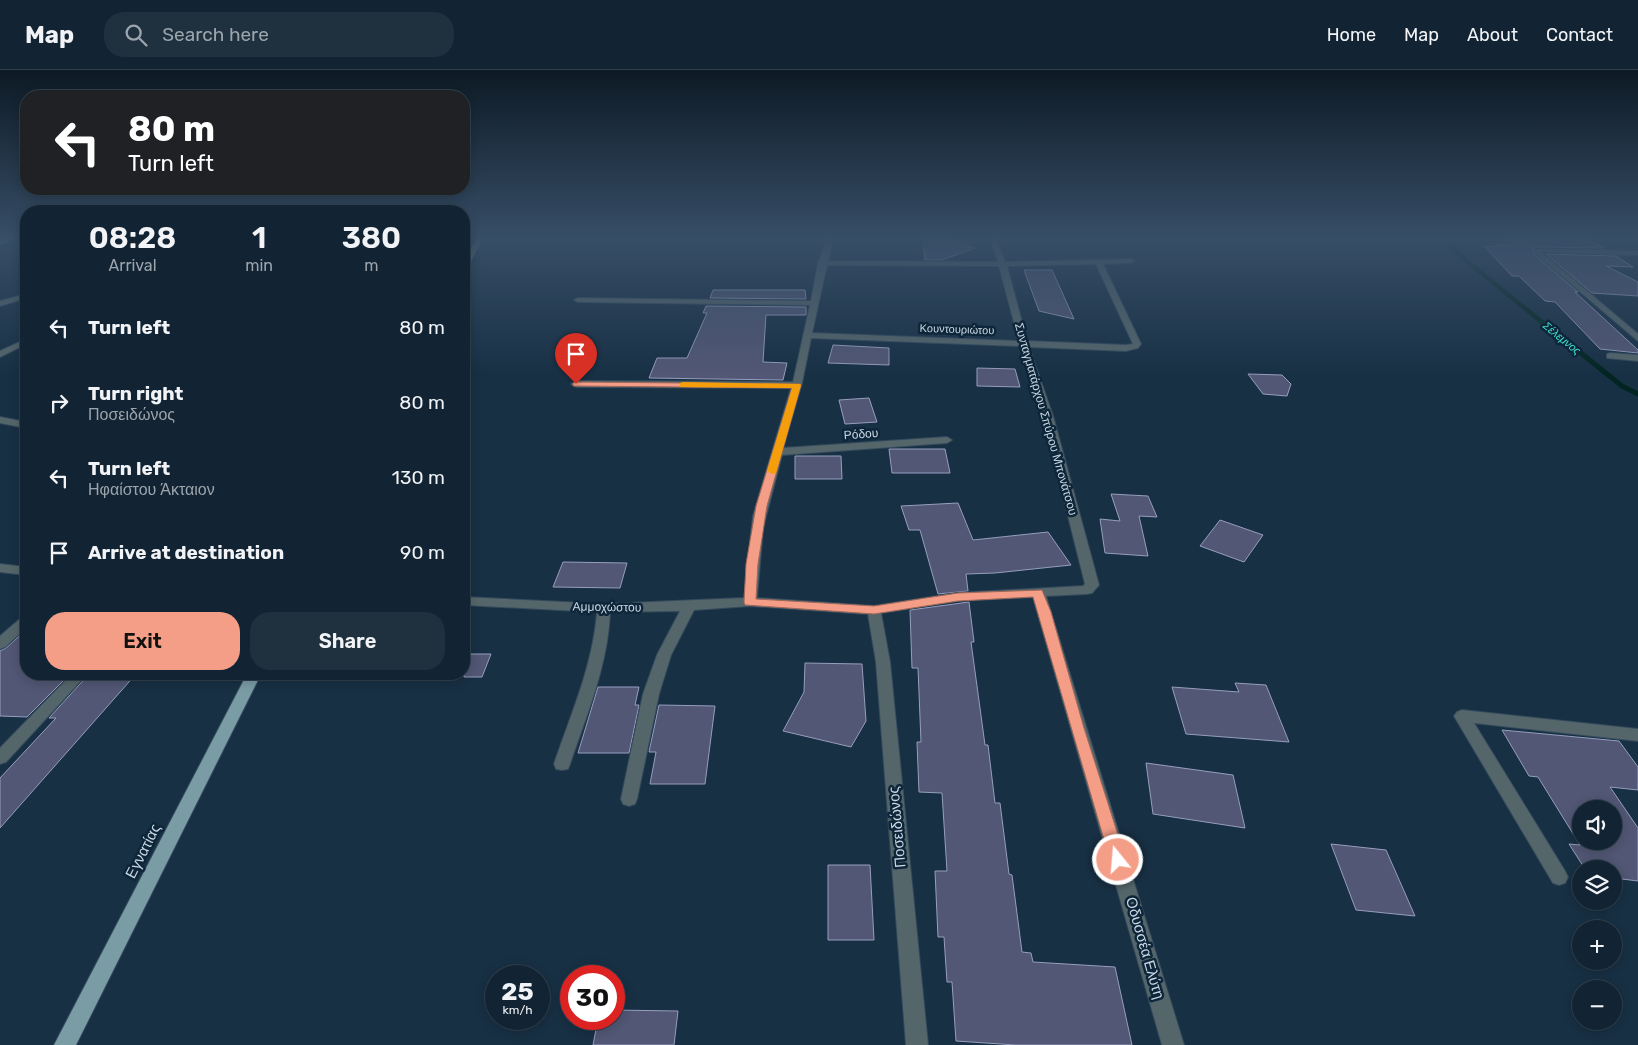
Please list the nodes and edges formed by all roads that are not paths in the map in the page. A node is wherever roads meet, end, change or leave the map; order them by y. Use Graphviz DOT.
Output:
graph roads {
  1 [pos="818,284"];
  2 [pos="1008,284"];
  3 [pos="1109,284"];
  4 [pos="1574,284"];
  5 [pos="20,298"];
  6 [pos="578,300"];
  7 [pos="814,303"];
  8 [pos="0,304"];
  9 [pos="809,335"];
  10 [pos="1638,338"];
  11 [pos="1022,342"];
  12 [pos="20,344"];
  13 [pos="0,354"];
  14 [pos="1610,356"];
  15 [pos="1638,358"];
  16 [pos="576,384"];
  17 [pos="796,385"];
  18 [pos="0,420"];
  19 [pos="20,424"];
  20 [pos="947,440"];
  21 [pos="778,452"];
  22 [pos="0,568"];
  23 [pos="20,570"];
  24 [pos="1038,593"];
  25 [pos="470,601"];
  26 [pos="750,602"];
  27 [pos="689,606"];
  28 [pos="604,608"];
  29 [pos="874,610"];
  30 [pos="20,626"];
  31 [pos="0,644"];
  32 [pos="74,680"];
  33 [pos="251,680"];
  34 [pos="1638,735"];
  35 [pos="0,758"];
  36 [pos="562,764"];
  37 [pos="629,799"];
  38 [pos="1559,877"];
  39 [pos="65,1045"];
  40 [pos="917,1045"];
  41 [pos="1173,1045"];
  1 -- 7 [label="street"];
  2 -- 11 [label="street, Συνταγματάρχου Σπύρου Μπονάτσου"];
  3 -- 11 [label="street, Κουντουριώτου"];
  4 -- 10 [label="street"];
  5 -- 8 [label="street"];
  6 -- 7 [label="street"];
  7 -- 9 [label="street"];
  9 -- 11 [label="street, Κουντουριώτου"];
  9 -- 17 [label="street"];
  11 -- 24 [label="street, Συνταγματάρχου Σπύρου Μπονάτσου"];
  12 -- 13 [label="street"];
  14 -- 15 [label="street"];
  16 -- 17 [label="street"];
  17 -- 21 [label="street"];
  18 -- 19 [label="street"];
  20 -- 21 [label="street, Ρόδου"];
  21 -- 26 [label="street"];
  22 -- 23 [label="street"];
  24 -- 29 [label="street, Συνταγματάρχου Σπύρου Μπονάτσου"];
  24 -- 41 [label="street, Οδυσσέα Ελύτη"];
  25 -- 28 [label="street, Αμμοχώστου"];
  26 -- 27 [label="street, Αμμοχώστου"];
  26 -- 29 [label="street, Συνταγματάρχου Σπύρου Μπονάτσου"];
  27 -- 28 [label="street, Αμμοχώστου"];
  27 -- 37 [label="street"];
  28 -- 36 [label="street"];
  29 -- 40 [label="street, Ποσειδώνος"];
  30 -- 31 [label="street"];
  32 -- 35 [label="street"];
  33 -- 39 [label="main road, Εγνατίας"];
  34 -- 38 [label="street"];
}
